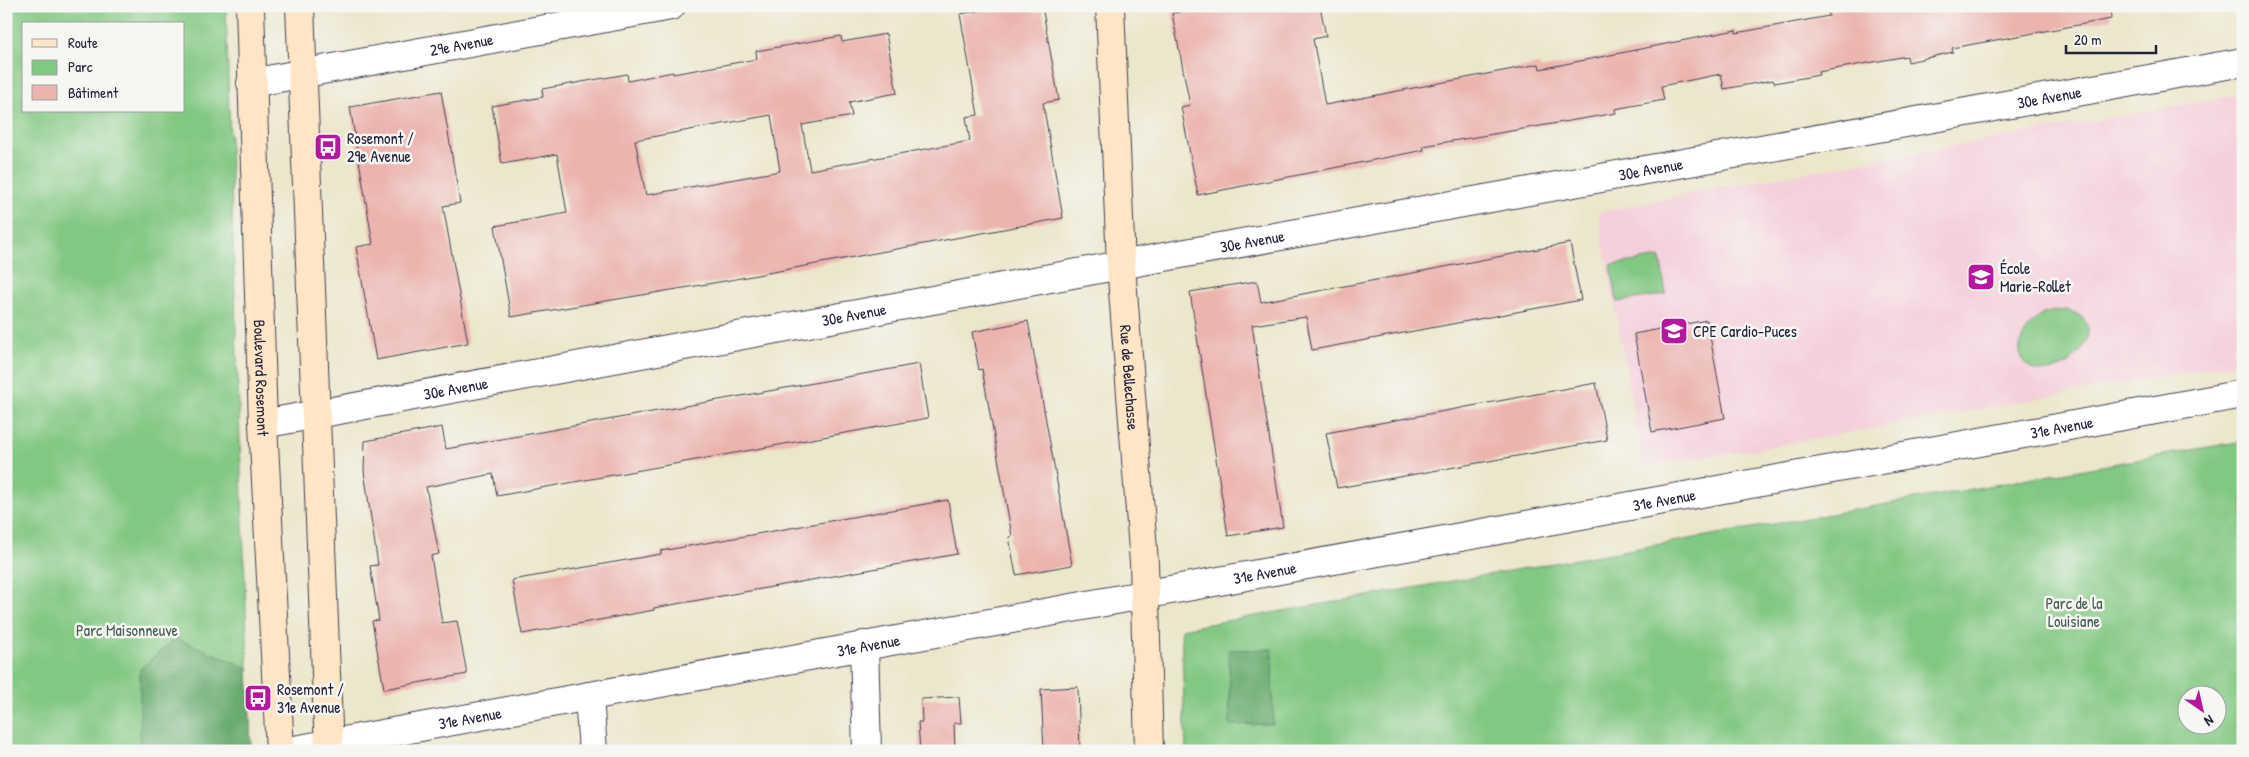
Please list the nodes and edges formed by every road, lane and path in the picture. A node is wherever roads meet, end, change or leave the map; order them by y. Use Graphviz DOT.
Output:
graph roads {
  1 [pos="250,6"];
  2 [pos="300,6"];
  3 [pos="671,6"];
  4 [pos="1110,6"];
  5 [pos="2243,62"];
  6 [pos="301,73"];
  7 [pos="251,83"];
  8 [pos="1121,265"];
  9 [pos="2243,394"];
  10 [pos="315,414"];
  11 [pos="263,424"];
  12 [pos="1145,595"];
  13 [pos="864,646"];
  14 [pos="589,696"];
  15 [pos="329,746"];
  16 [pos="280,751"];
  17 [pos="289,751"];
  18 [pos="593,751"];
  19 [pos="867,751"];
  20 [pos="1149,751"];
  1 -- 7 [label="main road, Boulevard Rosemont"];
  2 -- 6 [label="main road"];
  3 -- 6 [label="street, 29e Avenue"];
  4 -- 8 [label="main road, Rue de Bellechasse"];
  5 -- 8 [label="street, 30e Avenue"];
  6 -- 7 [label="street, 29e Avenue"];
  6 -- 10 [label="main road"];
  7 -- 11 [label="main road, Boulevard Rosemont"];
  8 -- 10 [label="street, 30e Avenue"];
  8 -- 12 [label="main road, Rue de Bellechasse"];
  9 -- 12 [label="street, 31e Avenue"];
  10 -- 11 [label="street, 30e Avenue"];
  10 -- 15 [label="main road"];
  11 -- 16 [label="main road, Boulevard Rosemont"];
  12 -- 13 [label="street, 31e Avenue"];
  12 -- 20 [label="main road, Rue de Bellechasse"];
  13 -- 14 [label="street, 31e Avenue"];
  13 -- 19 [label="street"];
  14 -- 15 [label="street, 31e Avenue"];
  14 -- 18 [label="street"];
  15 -- 17 [label="street, 31e Avenue"];
}
